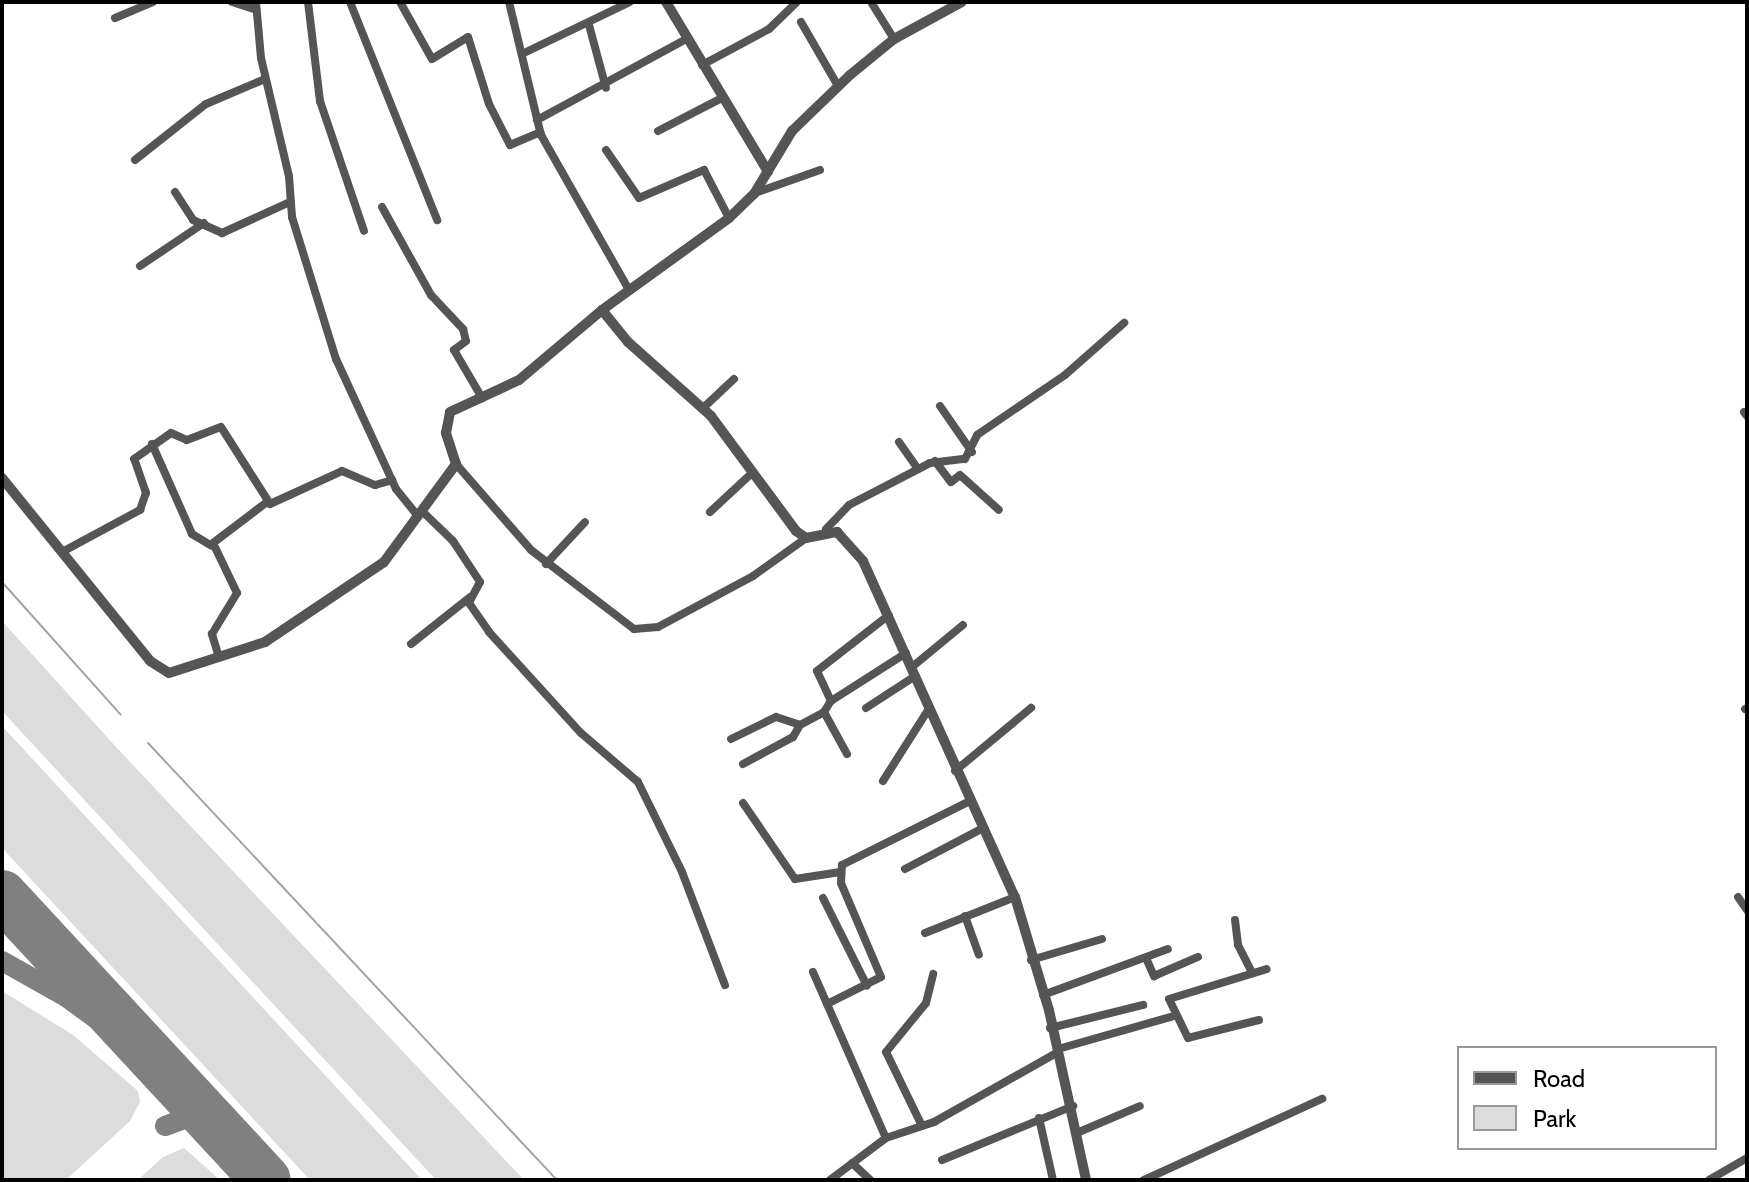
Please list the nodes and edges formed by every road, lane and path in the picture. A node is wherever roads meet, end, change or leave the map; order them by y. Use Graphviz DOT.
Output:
graph roads {
  1 [pos="153,2"];
  2 [pos="232,2"];
  3 [pos="308,2"];
  4 [pos="350,2"];
  5 [pos="400,2"];
  6 [pos="509,2"];
  7 [pos="630,2"];
  8 [pos="666,2"];
  9 [pos="797,2"];
  10 [pos="871,2"];
  11 [pos="962,2"];
  12 [pos="256,6"];
  13 [pos="115,18"];
  14 [pos="801,22"];
  15 [pos="589,25"];
  16 [pos="688,38"];
  17 [pos="894,39"];
  18 [pos="526,52"];
  19 [pos="702,65"];
  20 [pos="265,79"];
  21 [pos="838,86"];
  22 [pos="606,88"];
  23 [pos="720,99"];
  24 [pos="537,120"];
  25 [pos="658,131"];
  26 [pos="540,132"];
  27 [pos="606,150"];
  28 [pos="135,160"];
  29 [pos="820,170"];
  30 [pos="768,172"];
  31 [pos="175,192"];
  32 [pos="754,194"];
  33 [pos="290,202"];
  34 [pos="382,207"];
  35 [pos="729,218"];
  36 [pos="437,220"];
  37 [pos="205,223"];
  38 [pos="364,231"];
  39 [pos="140,266"];
  40 [pos="628,288"];
  41 [pos="602,310"];
  42 [pos="1124,323"];
  43 [pos="734,379"];
  44 [pos="482,398"];
  45 [pos="940,406"];
  46 [pos="702,409"];
  47 [pos="899,442"];
  48 [pos="152,444"];
  49 [pos="972,452"];
  50 [pos="935,461"];
  51 [pos="456,464"];
  52 [pos="918,469"];
  53 [pos="753,472"];
  54 [pos="2,478"];
  55 [pos="392,480"];
  56 [pos="267,502"];
  57 [pos="999,510"];
  58 [pos="710,512"];
  59 [pos="420,514"];
  60 [pos="585,522"];
  61 [pos="826,529"];
  62 [pos="806,538"];
  63 [pos="212,546"];
  64 [pos="62,552"];
  65 [pos="546,564"];
  66 [pos="471,597"];
  67 [pos="889,615"];
  68 [pos="963,625"];
  69 [pos="411,644"];
  70 [pos="906,653"];
  71 [pos="218,654"];
  72 [pos="914,672"];
  73 [pos="831,701"];
  74 [pos="866,708"];
  75 [pos="1031,708"];
  76 [pos="928,710"];
  77 [pos="824,712"];
  78 [pos="800,725"];
  79 [pos="731,739"];
  80 [pos="847,754"];
  81 [pos="743,764"];
  82 [pos="955,771"];
  83 [pos="883,781"];
  84 [pos="972,800"];
  85 [pos="743,803"];
  86 [pos="983,828"];
  87 [pos="905,869"];
  88 [pos="840,872"];
  89 [pos="1015,897"];
  90 [pos="1738,897"];
  91 [pos="823,898"];
  92 [pos="1747,910"];
  93 [pos="965,916"];
  94 [pos="1235,920"];
  95 [pos="925,933"];
  96 [pos="1102,939"];
  97 [pos="1168,949"];
  98 [pos="979,955"];
  99 [pos="1198,957"];
  100 [pos="1146,958"];
  101 [pos="1030,960"];
  102 [pos="1267,969"];
  103 [pos="813,972"];
  104 [pos="1252,973"];
  105 [pos="933,974"];
  106 [pos="725,985"];
  107 [pos="867,986"];
  108 [pos="1043,995"];
  109 [pos="827,1004"];
  110 [pos="1143,1005"];
  111 [pos="1174,1016"];
  112 [pos="1259,1020"];
  113 [pos="1050,1028"];
  114 [pos="1058,1050"];
  115 [pos="1322,1099"];
  116 [pos="1073,1106"];
  117 [pos="1140,1106"];
  118 [pos="1039,1118"];
  119 [pos="922,1126"];
  120 [pos="1079,1132"];
  121 [pos="886,1138"];
  122 [pos="1747,1158"];
  123 [pos="942,1160"];
  124 [pos="852,1163"];
  125 [pos="830,1180"];
  126 [pos="870,1180"];
  127 [pos="1053,1180"];
  128 [pos="1086,1180"];
  129 [pos="1144,1180"];
  130 [pos="1709,1180"];
  1 -- 13 [label="street"];
  2 -- 12 [label="street"];
  3 -- 38 [label="street"];
  4 -- 36 [label="street"];
  5 -- 26 [label="street"];
  6 -- 18 [label="street"];
  7 -- 15 [label="street"];
  8 -- 16 [label="street"];
  9 -- 19 [label="street"];
  10 -- 17 [label="street"];
  11 -- 17 [label="street"];
  12 -- 20 [label="street"];
  14 -- 21 [label="street"];
  15 -- 18 [label="street"];
  15 -- 22 [label="street"];
  16 -- 19 [label="street"];
  16 -- 22 [label="street"];
  17 -- 21 [label="street"];
  18 -- 24 [label="street"];
  19 -- 23 [label="street"];
  20 -- 28 [label="street"];
  20 -- 33 [label="street"];
  21 -- 30 [label="street"];
  22 -- 24 [label="street"];
  23 -- 25 [label="street"];
  23 -- 30 [label="street"];
  24 -- 26 [label="street"];
  26 -- 40 [label="street"];
  27 -- 35 [label="street"];
  29 -- 32 [label="street"];
  30 -- 32 [label="street"];
  31 -- 37 [label="street"];
  32 -- 35 [label="street"];
  33 -- 37 [label="street"];
  33 -- 55 [label="street"];
  34 -- 44 [label="street"];
  35 -- 40 [label="street"];
  37 -- 39 [label="street"];
  40 -- 41 [label="street"];
  41 -- 44 [label="street"];
  41 -- 46 [label="street"];
  42 -- 49 [label="street"];
  43 -- 46 [label="street"];
  44 -- 51 [label="street"];
  45 -- 49 [label="street"];
  46 -- 53 [label="street"];
  47 -- 52 [label="street"];
  48 -- 56 [label="street"];
  48 -- 63 [label="street"];
  48 -- 64 [label="street"];
  49 -- 50 [label="street"];
  50 -- 52 [label="street"];
  50 -- 57 [label="street"];
  51 -- 59 [label="street"];
  51 -- 65 [label="street"];
  52 -- 61 [label="street"];
  53 -- 58 [label="street"];
  53 -- 62 [label="street"];
  54 -- 64 [label="street"];
  55 -- 56 [label="street"];
  55 -- 59 [label="street"];
  56 -- 63 [label="street"];
  59 -- 66 [label="street"];
  59 -- 71 [label="street"];
  60 -- 65 [label="street"];
  61 -- 62 [label="street"];
  61 -- 67 [label="street"];
  62 -- 65 [label="street"];
  63 -- 71 [label="street"];
  64 -- 71 [label="street"];
  66 -- 69 [label="street"];
  66 -- 106 [label="street"];
  67 -- 70 [label="street"];
  67 -- 73 [label="street"];
  68 -- 72 [label="street"];
  70 -- 72 [label="street"];
  70 -- 73 [label="street"];
  72 -- 74 [label="street"];
  72 -- 76 [label="street"];
  73 -- 77 [label="street"];
  75 -- 82 [label="street"];
  76 -- 82 [label="street"];
  76 -- 83 [label="street"];
  77 -- 78 [label="street"];
  77 -- 80 [label="street"];
  78 -- 79 [label="street"];
  78 -- 81 [label="street"];
  82 -- 84 [label="street"];
  84 -- 86 [label="street"];
  84 -- 88 [label="street"];
  85 -- 88 [label="street"];
  86 -- 87 [label="street"];
  86 -- 89 [label="street"];
  88 -- 107 [label="street"];
  89 -- 93 [label="street"];
  89 -- 101 [label="street"];
  90 -- 92 [label="street"];
  91 -- 107 [label="street"];
  93 -- 95 [label="street"];
  93 -- 98 [label="street"];
  94 -- 104 [label="street"];
  96 -- 101 [label="street"];
  97 -- 100 [label="street"];
  99 -- 100 [label="street"];
  100 -- 108 [label="street"];
  101 -- 108 [label="street"];
  102 -- 104 [label="street"];
  103 -- 109 [label="street"];
  104 -- 111 [label="street"];
  105 -- 119 [label="street"];
  107 -- 109 [label="street"];
  108 -- 113 [label="street"];
  109 -- 121 [label="street"];
  110 -- 113 [label="street"];
  111 -- 112 [label="street"];
  111 -- 114 [label="street"];
  113 -- 114 [label="street"];
  114 -- 116 [label="street"];
  114 -- 119 [label="street"];
  115 -- 129 [label="street"];
  116 -- 118 [label="street"];
  116 -- 120 [label="street"];
  117 -- 120 [label="street"];
  118 -- 123 [label="street"];
  118 -- 127 [label="street"];
  119 -- 121 [label="street"];
  120 -- 128 [label="street"];
  121 -- 124 [label="street"];
  122 -- 130 [label="street"];
  124 -- 125 [label="street"];
  124 -- 126 [label="street"];
}
